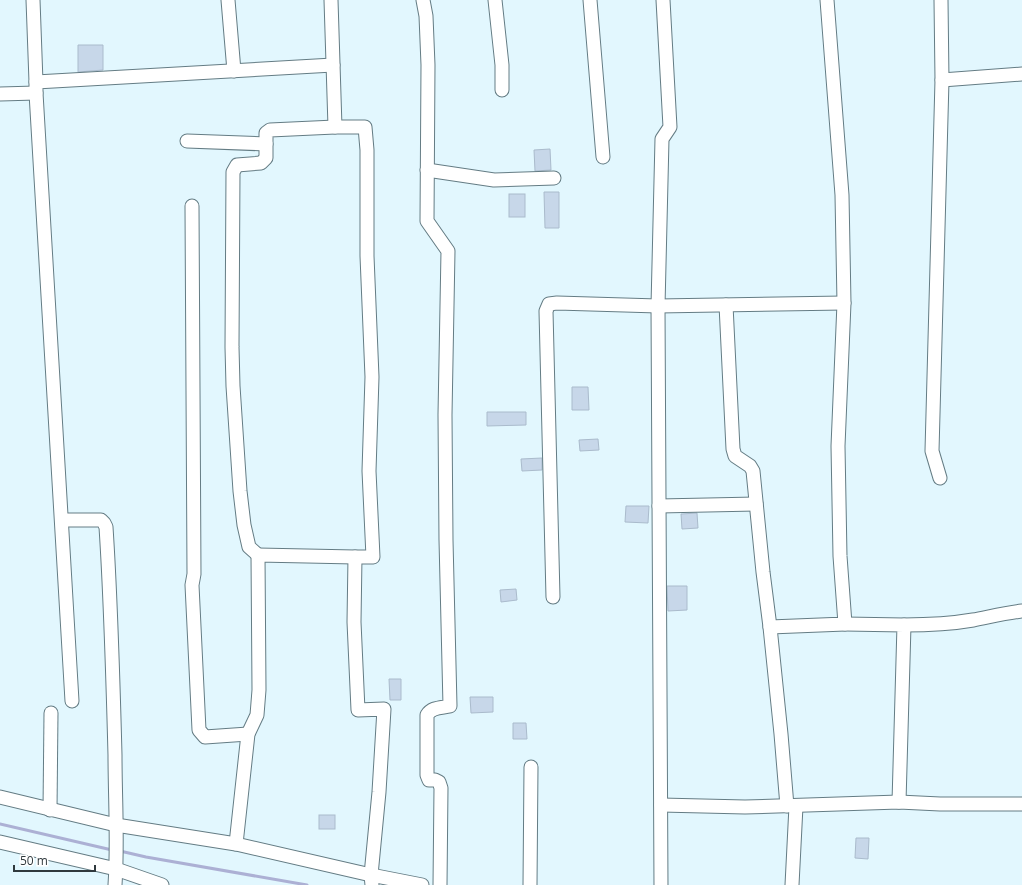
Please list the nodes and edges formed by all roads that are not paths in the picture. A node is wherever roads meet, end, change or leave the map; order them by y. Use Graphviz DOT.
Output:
graph roads {
  1 [pos="33,0"];
  2 [pos="228,0"];
  3 [pos="331,0"];
  4 [pos="424,0"];
  5 [pos="495,0"];
  6 [pos="590,0"];
  7 [pos="663,0"];
  8 [pos="827,0"];
  9 [pos="941,0"];
  10 [pos="333,65"];
  11 [pos="234,71"];
  12 [pos="1022,74"];
  13 [pos="942,80"];
  14 [pos="36,88"];
  15 [pos="502,90"];
  16 [pos="0,94"];
  17 [pos="335,127"];
  18 [pos="187,142"];
  19 [pos="266,144"];
  20 [pos="603,157"];
  21 [pos="427,170"];
  22 [pos="554,178"];
  23 [pos="192,206"];
  24 [pos="844,303"];
  25 [pos="726,305"];
  26 [pos="658,306"];
  27 [pos="940,478"];
  28 [pos="756,504"];
  29 [pos="659,506"];
  30 [pos="62,520"];
  31 [pos="258,555"];
  32 [pos="355,558"];
  33 [pos="553,597"];
  34 [pos="1022,611"];
  35 [pos="845,624"];
  36 [pos="904,625"];
  37 [pos="770,627"];
  38 [pos="72,701"];
  39 [pos="52,713"];
  40 [pos="248,734"];
  41 [pos="531,767"];
  42 [pos="0,797"];
  43 [pos="899,802"];
  44 [pos="1022,804"];
  45 [pos="661,805"];
  46 [pos="791,806"];
  47 [pos="50,810"];
  48 [pos="116,825"];
  49 [pos="0,842"];
  50 [pos="236,844"];
  51 [pos="116,869"];
  52 [pos="372,880"];
  53 [pos="115,885"];
  54 [pos="162,885"];
  55 [pos="422,885"];
  56 [pos="440,885"];
  57 [pos="530,885"];
  58 [pos="661,885"];
  59 [pos="792,885"];
  1 -- 14 [label="street"];
  2 -- 11 [label="street"];
  3 -- 10 [label="street"];
  4 -- 21 [label="street"];
  5 -- 15 [label="street"];
  6 -- 20 [label="street"];
  7 -- 26 [label="street"];
  8 -- 24 [label="street"];
  9 -- 13 [label="street"];
  10 -- 11 [label="street"];
  10 -- 17 [label="street"];
  11 -- 14 [label="street"];
  12 -- 13 [label="street"];
  13 -- 27 [label="street"];
  14 -- 16 [label="street"];
  14 -- 30 [label="street"];
  17 -- 19 [label="street"];
  17 -- 32 [label="street"];
  18 -- 19 [label="street"];
  19 -- 31 [label="street"];
  21 -- 22 [label="street"];
  21 -- 56 [label="street"];
  23 -- 40 [label="street"];
  24 -- 25 [label="street"];
  24 -- 35 [label="street"];
  25 -- 26 [label="street"];
  25 -- 28 [label="street"];
  26 -- 29 [label="street"];
  26 -- 33 [label="street"];
  28 -- 29 [label="street"];
  28 -- 37 [label="street"];
  29 -- 45 [label="street"];
  30 -- 38 [label="street"];
  30 -- 48 [label="street"];
  31 -- 32 [label="street"];
  31 -- 40 [label="street"];
  32 -- 52 [label="street"];
  34 -- 36 [label="street"];
  35 -- 36 [label="street"];
  35 -- 37 [label="street"];
  36 -- 43 [label="street"];
  37 -- 46 [label="street"];
  39 -- 47 [label="street"];
  40 -- 50 [label="street"];
  41 -- 57 [label="street"];
  42 -- 47 [label="street"];
  43 -- 44 [label="street"];
  43 -- 46 [label="street"];
  45 -- 46 [label="street"];
  45 -- 58 [label="street"];
  46 -- 59 [label="street"];
  47 -- 48 [label="street"];
  48 -- 50 [label="street"];
  48 -- 51 [label="street"];
  49 -- 51 [label="street"];
  50 -- 52 [label="street"];
  51 -- 53 [label="street"];
  51 -- 54 [label="street"];
  52 -- 55 [label="street"];
}
